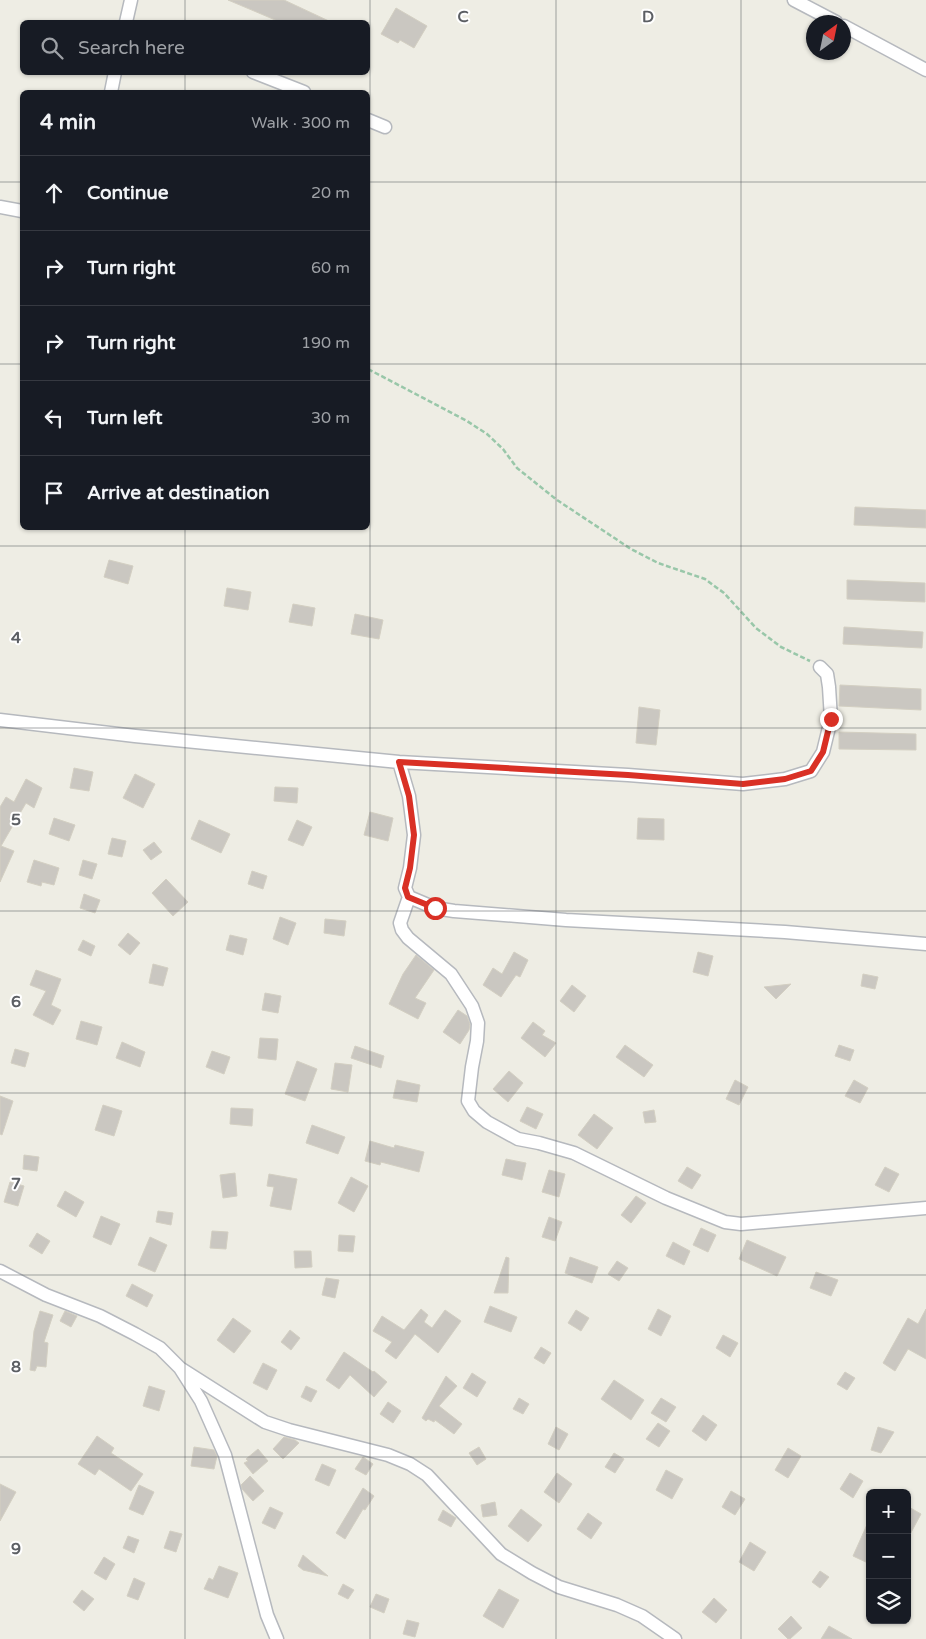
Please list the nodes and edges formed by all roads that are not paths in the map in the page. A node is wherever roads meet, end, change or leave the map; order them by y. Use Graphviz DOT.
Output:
graph roads {
  1 [pos="131,0"];
  2 [pos="794,0"];
  3 [pos="823,15"];
  4 [pos="126,20"];
  5 [pos="851,30"];
  6 [pos="926,70"];
  7 [pos="114,75"];
  8 [pos="261,75"];
  9 [pos="111,90"];
  10 [pos="299,90"];
  11 [pos="370,121"];
  12 [pos="385,127"];
  13 [pos="0,207"];
  14 [pos="20,211"];
  15 [pos="820,667"];
  16 [pos="0,720"];
  17 [pos="399,762"];
  18 [pos="408,897"];
  19 [pos="926,944"];
  20 [pos="926,1208"];
  21 [pos="0,1271"];
  22 [pos="180,1368"];
  23 [pos="277,1639"];
  24 [pos="675,1639"];
  1 -- 4 [label="street"];
  2 -- 3 [label="street"];
  5 -- 6 [label="street"];
  7 -- 9 [label="street"];
  8 -- 10 [label="street"];
  11 -- 12 [label="street"];
  13 -- 14 [label="street"];
  15 -- 17 [label="street"];
  16 -- 17 [label="street"];
  17 -- 18 [label="street"];
  18 -- 19 [label="street"];
  18 -- 20 [label="street"];
  21 -- 22 [label="street"];
  22 -- 23 [label="street"];
  22 -- 24 [label="street"];
}
